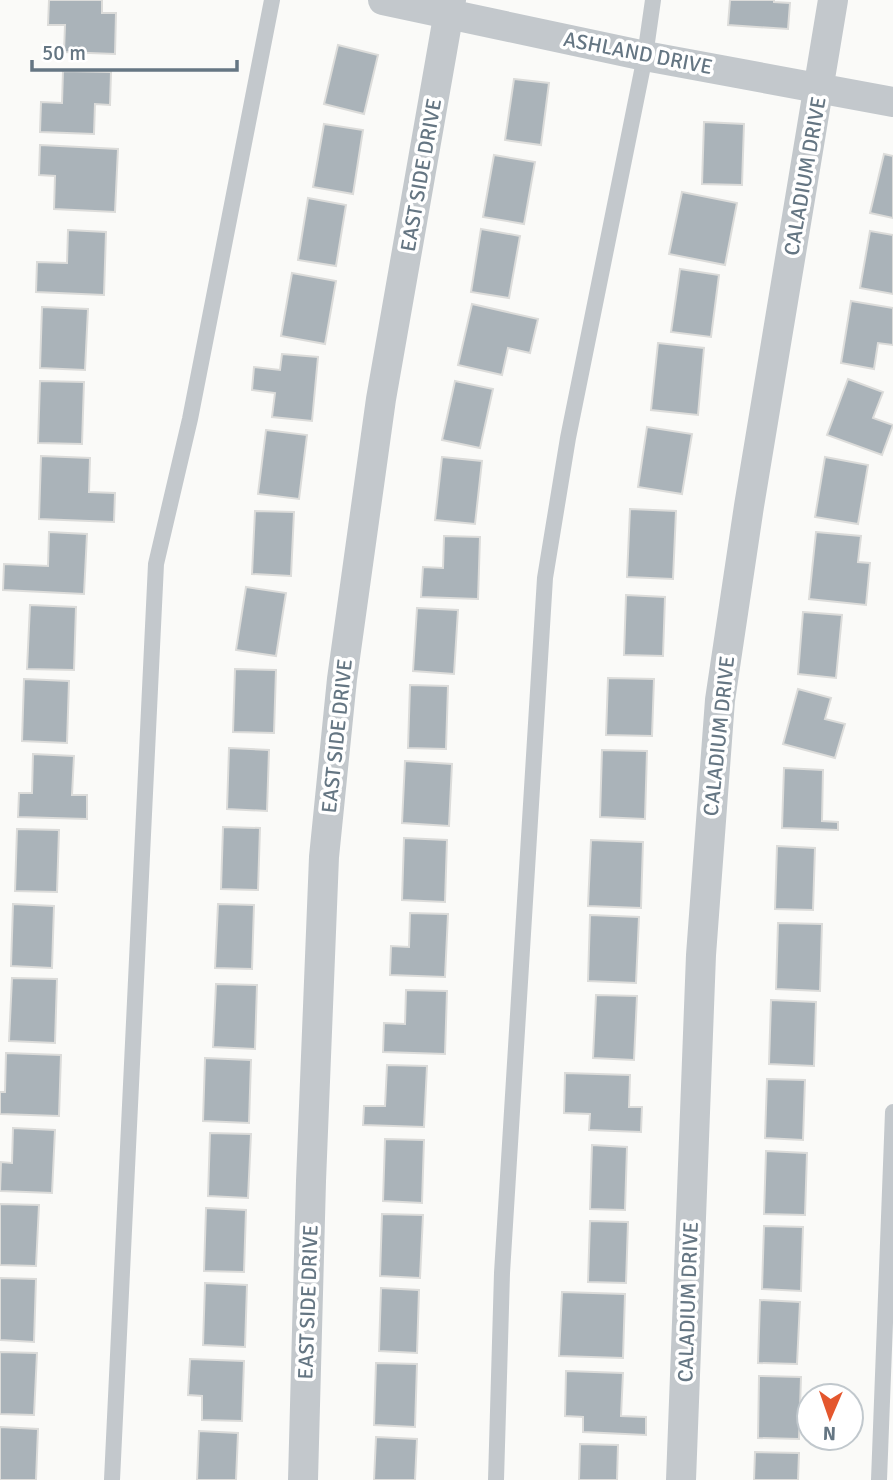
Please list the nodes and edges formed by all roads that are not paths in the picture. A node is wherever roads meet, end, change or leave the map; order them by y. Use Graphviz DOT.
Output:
graph roads {
  1 [pos="272,0"];
  2 [pos="383,0"];
  3 [pos="653,0"];
  4 [pos="833,0"];
  5 [pos="451,7"];
  6 [pos="645,56"];
  7 [pos="820,88"];
  8 [pos="893,102"];
  9 [pos="893,1112"];
  10 [pos="112,1480"];
  11 [pos="303,1480"];
  12 [pos="496,1480"];
  13 [pos="681,1480"];
  14 [pos="879,1480"];
  1 -- 10 [label="lane"];
  2 -- 5 [label="street, ASHLAND DRIVE"];
  3 -- 6 [label="lane"];
  4 -- 7 [label="street, CALADIUM DRIVE"];
  5 -- 6 [label="street, ASHLAND DRIVE"];
  5 -- 11 [label="street, EAST SIDE DRIVE"];
  6 -- 7 [label="street, ASHLAND DRIVE"];
  6 -- 12 [label="lane"];
  7 -- 8 [label="street, ASHLAND DRIVE"];
  7 -- 13 [label="street, CALADIUM DRIVE"];
  9 -- 14 [label="lane"];
}
